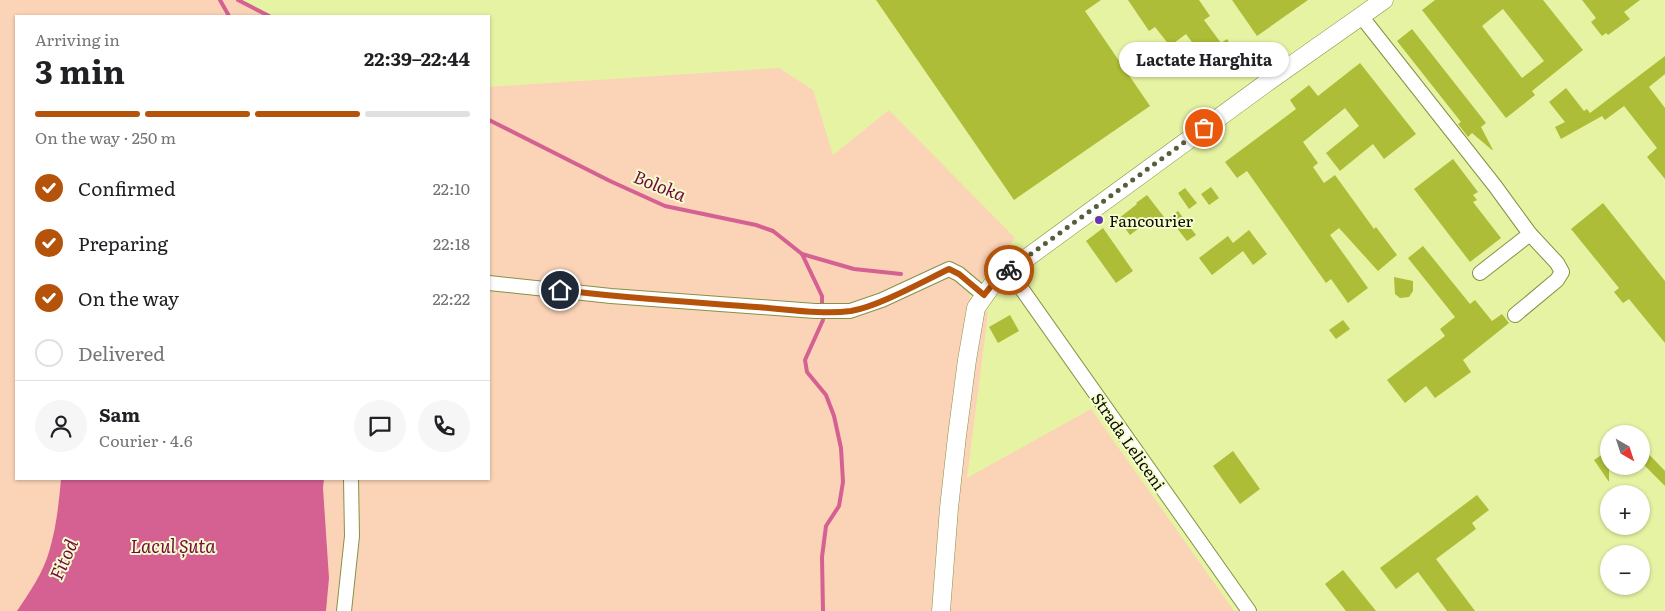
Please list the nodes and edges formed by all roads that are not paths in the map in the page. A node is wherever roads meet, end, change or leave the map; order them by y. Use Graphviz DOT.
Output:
graph roads {
  1 [pos="1384,0"];
  2 [pos="1361,16"];
  3 [pos="1530,234"];
  4 [pos="1009,270"];
  5 [pos="1480,273"];
  6 [pos="490,283"];
  7 [pos="984,295"];
  8 [pos="1515,315"];
  9 [pos="351,480"];
  10 [pos="344,611"];
  11 [pos="941,611"];
  12 [pos="1249,611"];
  1 -- 2 [label="main road"];
  2 -- 3 [label="street"];
  2 -- 4 [label="main road"];
  3 -- 5 [label="street"];
  3 -- 8 [label="street"];
  4 -- 7 [label="main road"];
  4 -- 12 [label="street, Strada Leliceni"];
  6 -- 7 [label="street"];
  7 -- 11 [label="main road"];
  9 -- 10 [label="street"];
}
